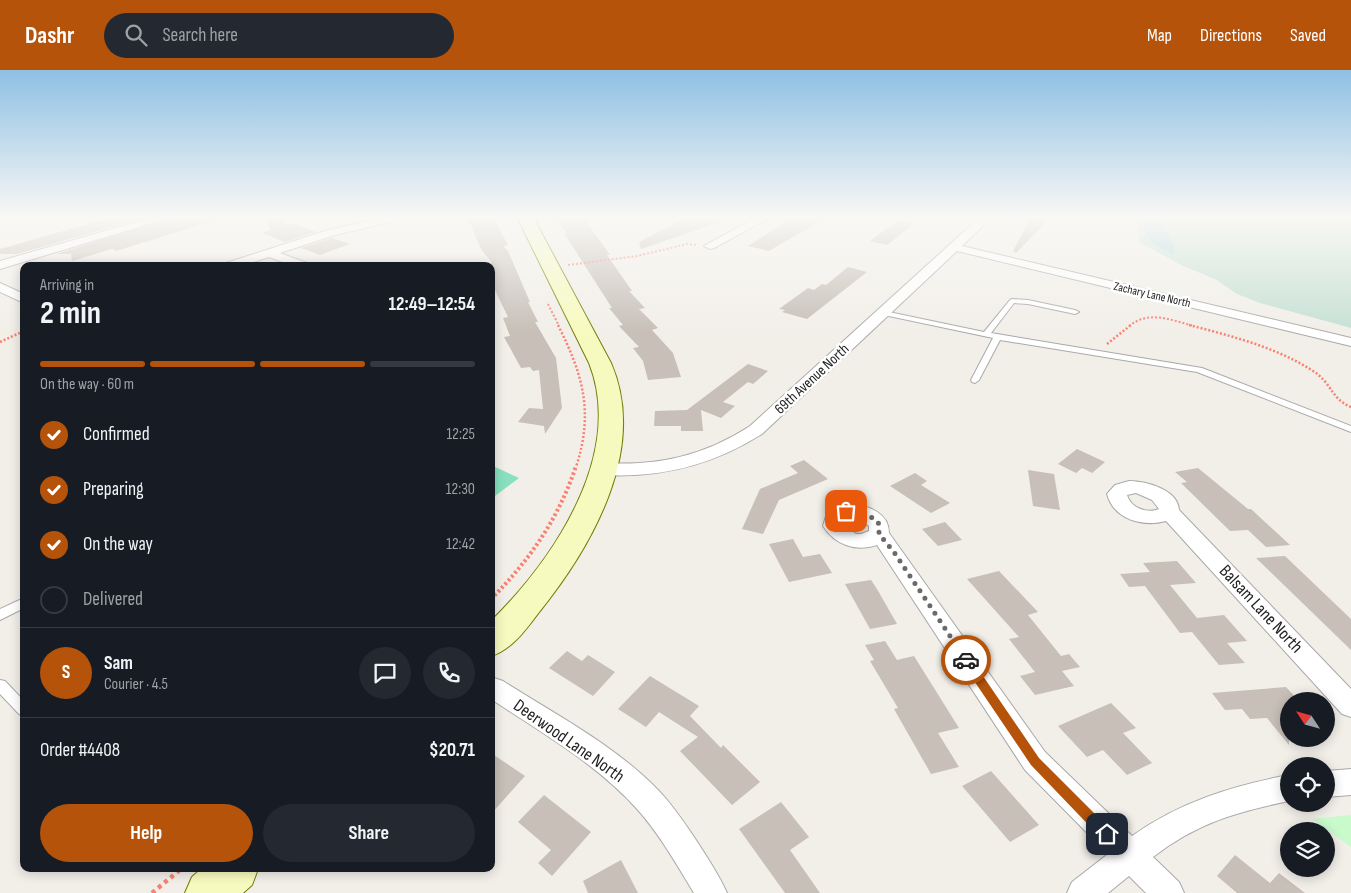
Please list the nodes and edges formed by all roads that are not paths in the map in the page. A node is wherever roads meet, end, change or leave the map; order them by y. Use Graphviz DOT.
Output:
graph roads {
  1 [pos="33,255"];
  2 [pos="262,255"];
  3 [pos="275,255"];
  4 [pos="547,255"];
  5 [pos="944,255"];
  6 [pos="988,255"];
  7 [pos="242,262"];
  8 [pos="293,262"];
  9 [pos="0,265"];
  10 [pos="0,287"];
  11 [pos="20,297"];
  12 [pos="1075,312"];
  13 [pos="884,313"];
  14 [pos="986,335"];
  15 [pos="998,337"];
  16 [pos="1351,342"];
  17 [pos="974,380"];
  18 [pos="1351,429"];
  19 [pos="604,469"];
  20 [pos="1169,512"];
  21 [pos="879,534"];
  22 [pos="20,604"];
  23 [pos="0,615"];
  24 [pos="495,638"];
  25 [pos="0,684"];
  26 [pos="495,689"];
  27 [pos="20,706"];
  28 [pos="1351,706"];
  29 [pos="1351,782"];
  30 [pos="1335,783"];
  31 [pos="1280,790"];
  32 [pos="1130,858"];
  33 [pos="232,872"];
  34 [pos="208,893"];
  35 [pos="711,893"];
  36 [pos="1082,893"];
  37 [pos="1168,893"];
  1 -- 9 [label="street"];
  2 -- 7 [label="street"];
  3 -- 8 [label="street"];
  4 -- 19 [label="street"];
  5 -- 13 [label="street, 69th Avenue North"];
  6 -- 16 [label="street, Zachary Lane North"];
  10 -- 11 [label="street"];
  12 -- 14 [label="lane"];
  13 -- 14 [label="lane"];
  13 -- 19 [label="street, 69th Avenue North"];
  14 -- 15 [label="lane"];
  15 -- 17 [label="lane"];
  15 -- 18 [label="lane"];
  19 -- 24 [label="street"];
  20 -- 28 [label="street, Balsam Lane North"];
  21 -- 32 [label="street"];
  22 -- 23 [label="lane"];
  25 -- 27 [label="lane"];
  26 -- 35 [label="street, Deerwood Lane North"];
  29 -- 30 [label="street"];
  31 -- 32 [label="street"];
  32 -- 36 [label="street"];
  32 -- 37 [label="street"];
  33 -- 34 [label="street"];
}
